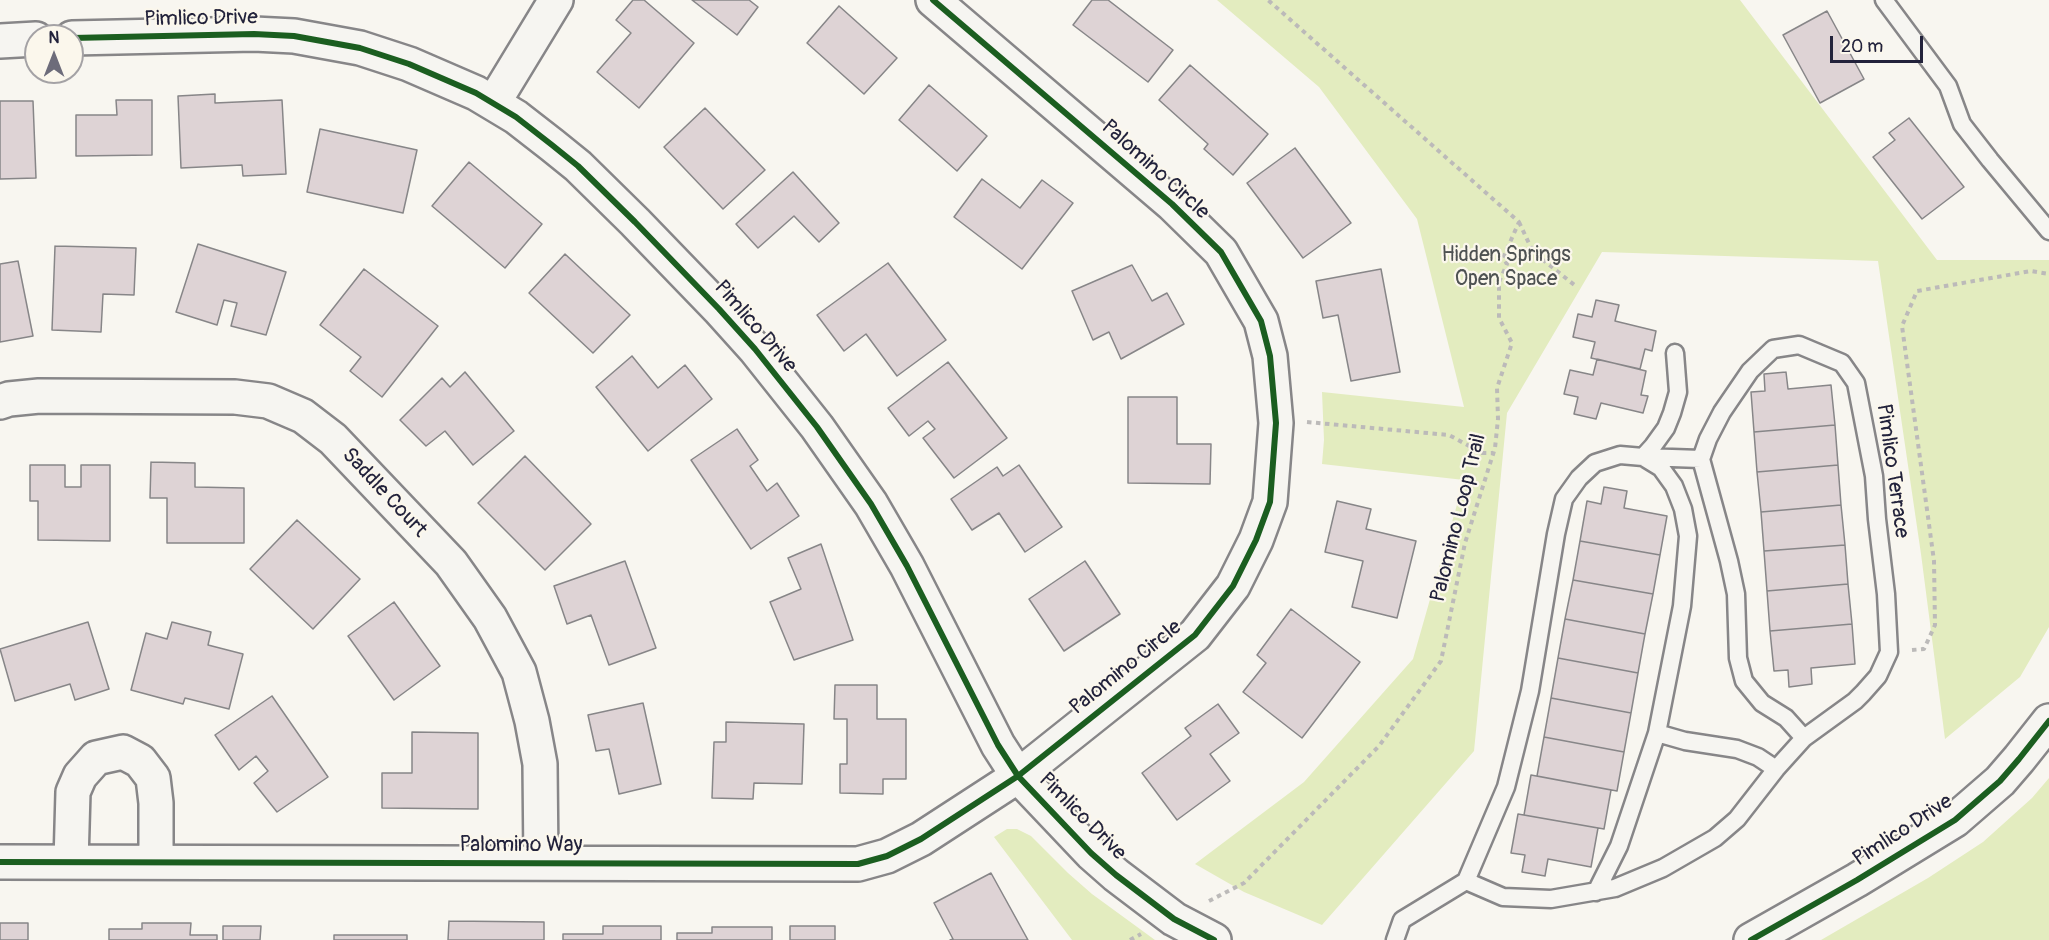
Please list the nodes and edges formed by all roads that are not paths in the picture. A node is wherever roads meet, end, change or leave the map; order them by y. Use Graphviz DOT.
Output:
graph roads {
  1 [pos="556,0"];
  2 [pos="933,0"];
  3 [pos="1884,0"];
  4 [pos="84,38"];
  5 [pos="24,40"];
  6 [pos="0,41"];
  7 [pos="494,102"];
  8 [pos="2049,231"];
  9 [pos="1675,353"];
  10 [pos="0,402"];
  11 [pos="1643,457"];
  12 [pos="1701,459"];
  13 [pos="2049,721"];
  14 [pos="1657,734"];
  15 [pos="1804,738"];
  16 [pos="1776,769"];
  17 [pos="1018,776"];
  18 [pos="0,862"];
  19 [pos="71,862"];
  20 [pos="156,862"];
  21 [pos="541,863"];
  22 [pos="1466,881"];
  23 [pos="1596,892"];
  24 [pos="1214,940"];
  25 [pos="1395,940"];
  26 [pos="1751,940"];
  1 -- 7 [label="street"];
  2 -- 17 [label="street, Palomino Circle"];
  3 -- 8 [label="lane"];
  4 -- 7 [label="street, Pimlico Drive"];
  5 -- 6 [label="street"];
  7 -- 17 [label="street, Pimlico Drive"];
  9 -- 11 [label="lane"];
  10 -- 21 [label="street, Saddle Court"];
  11 -- 12 [label="lane"];
  11 -- 14 [label="lane"];
  11 -- 22 [label="lane"];
  12 -- 15 [label="lane"];
  12 -- 15 [label="lane, Pimlico Terrace"];
  13 -- 26 [label="street, Pimlico Drive"];
  14 -- 16 [label="lane"];
  14 -- 23 [label="lane"];
  15 -- 16 [label="lane, Pimlico Terrace"];
  16 -- 23 [label="lane, Pimlico Terrace"];
  17 -- 21 [label="street, Palomino Way"];
  17 -- 24 [label="street, Pimlico Drive"];
  18 -- 19 [label="street, Palomino Way"];
  19 -- 20 [label="street, Palomino Way"];
  19 -- 20 [label="street"];
  20 -- 21 [label="street, Palomino Way"];
  22 -- 23 [label="lane, Pimlico Terrace"];
  22 -- 25 [label="lane"];
}
